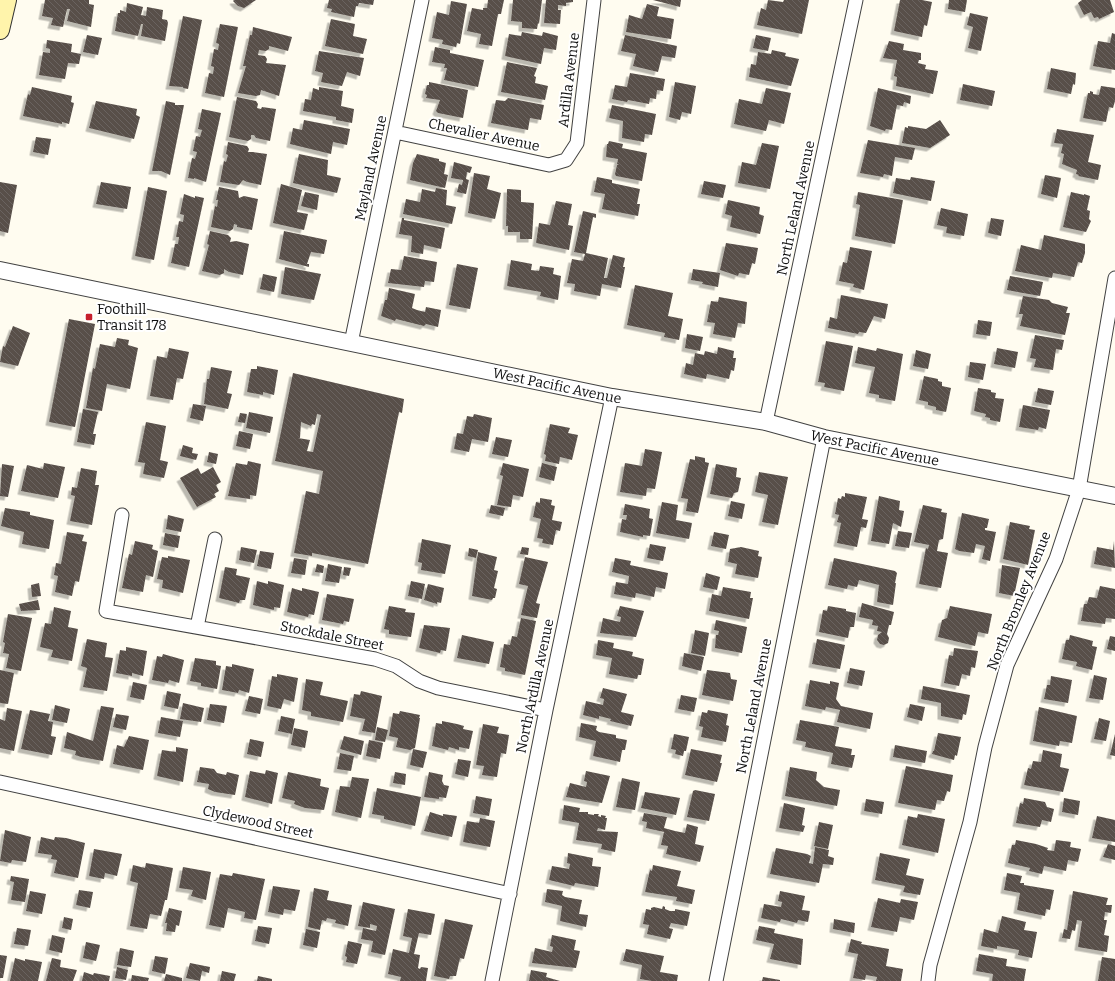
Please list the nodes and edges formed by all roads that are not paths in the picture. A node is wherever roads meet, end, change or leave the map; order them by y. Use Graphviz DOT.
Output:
graph roads {
  1 [pos="422,0"];
  2 [pos="594,0"];
  3 [pos="856,0"];
  4 [pos="4,3"];
  5 [pos="0,30"];
  6 [pos="395,132"];
  7 [pos="566,160"];
  8 [pos="0,270"];
  9 [pos="1115,278"];
  10 [pos="351,343"];
  11 [pos="612,397"];
  12 [pos="766,422"];
  13 [pos="824,438"];
  14 [pos="1079,489"];
  15 [pos="1115,496"];
  16 [pos="122,515"];
  17 [pos="215,539"];
  18 [pos="197,627"];
  19 [pos="546,710"];
  20 [pos="0,782"];
  21 [pos="510,894"];
  22 [pos="492,981"];
  23 [pos="716,981"];
  24 [pos="928,981"];
  1 -- 6 [label="street, Mayland Avenue"];
  2 -- 7 [label="street, Ardilla Avenue"];
  3 -- 12 [label="street, North Leland Avenue"];
  4 -- 5 [label="main road"];
  6 -- 7 [label="street, Chevalier Avenue"];
  6 -- 10 [label="street, Mayland Avenue"];
  8 -- 10 [label="street, West Pacific Avenue"];
  9 -- 14 [label="street, North Bromley Avenue"];
  10 -- 11 [label="street, West Pacific Avenue"];
  11 -- 12 [label="street, West Pacific Avenue"];
  11 -- 19 [label="street, North Ardilla Avenue"];
  12 -- 13 [label="street, West Pacific Avenue"];
  13 -- 14 [label="street, West Pacific Avenue"];
  13 -- 23 [label="street, North Leland Avenue"];
  14 -- 15 [label="street, West Pacific Avenue"];
  14 -- 24 [label="street, North Bromley Avenue"];
  16 -- 18 [label="street, Stockdale Street"];
  17 -- 18 [label="street"];
  18 -- 19 [label="street, Stockdale Street"];
  19 -- 21 [label="street, North Ardilla Avenue"];
  20 -- 21 [label="street, Clydewood Street"];
  21 -- 22 [label="street, North Ardilla Avenue"];
}
